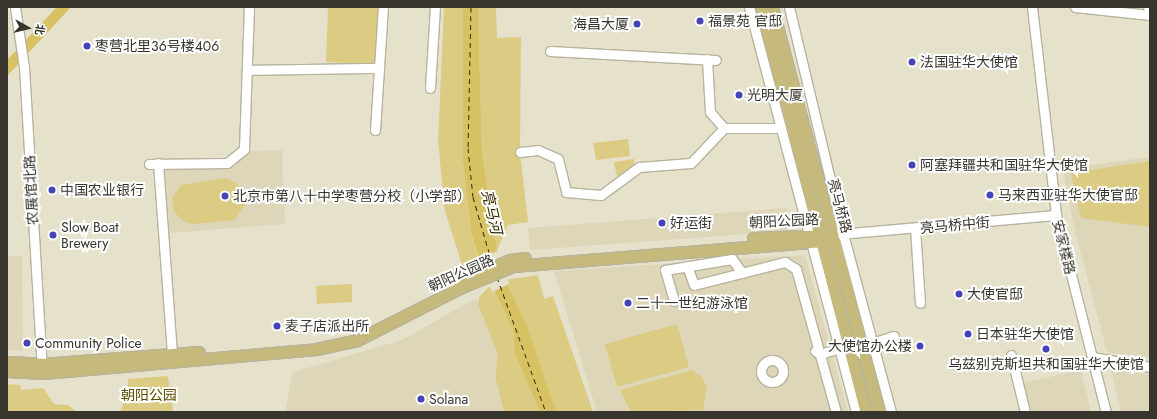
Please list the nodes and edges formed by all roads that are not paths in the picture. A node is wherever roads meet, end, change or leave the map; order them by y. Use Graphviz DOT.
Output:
graph roads {
  1 [pos="14,7"];
  2 [pos="249,7"];
  3 [pos="383,7"];
  4 [pos="435,7"];
  5 [pos="749,7"];
  6 [pos="761,7"];
  7 [pos="772,7"];
  8 [pos="789,7"];
  9 [pos="1032,7"];
  10 [pos="1075,7"];
  11 [pos="1150,15"];
  12 [pos="550,51"];
  13 [pos="706,59"];
  14 [pos="716,60"];
  15 [pos="379,68"];
  16 [pos="247,70"];
  17 [pos="430,88"];
  18 [pos="724,128"];
  19 [pos="781,128"];
  20 [pos="375,130"];
  21 [pos="520,152"];
  22 [pos="1056,215"];
  23 [pos="915,228"];
  24 [pos="830,236"];
  25 [pos="810,238"];
  26 [pos="729,247"];
  27 [pos="732,259"];
  28 [pos="511,263"];
  29 [pos="687,266"];
  30 [pos="742,273"];
  31 [pos="480,277"];
  32 [pos="674,300"];
  33 [pos="920,303"];
  34 [pos="894,336"];
  35 [pos="872,343"];
  36 [pos="844,347"];
  37 [pos="816,352"];
  38 [pos="172,354"];
  39 [pos="1011,356"];
  40 [pos="1092,357"];
  41 [pos="7,362"];
  42 [pos="1150,367"];
  43 [pos="42,368"];
  44 [pos="7,371"];
  45 [pos="836,412"];
  46 [pos="856,412"];
  47 [pos="866,412"];
  48 [pos="879,412"];
  49 [pos="891,412"];
  50 [pos="1025,412"];
  51 [pos="1106,412"];
  1 -- 43 [label="street, 农展馆北路"];
  2 -- 16 [label="street"];
  3 -- 15 [label="street"];
  4 -- 17 [label="street"];
  5 -- 19 [label="street"];
  6 -- 24 [label="main road, 亮马桥路"];
  7 -- 24 [label="main road, 亮马桥路"];
  8 -- 24 [label="street"];
  9 -- 22 [label="street, 安家楼路"];
  10 -- 11 [label="street"];
  12 -- 13 [label="street"];
  13 -- 14 [label="street"];
  13 -- 18 [label="street"];
  15 -- 16 [label="street"];
  15 -- 20 [label="street"];
  16 -- 38 [label="street"];
  18 -- 19 [label="street"];
  18 -- 21 [label="street"];
  19 -- 25 [label="street"];
  22 -- 23 [label="street, 亮马桥中街"];
  22 -- 40 [label="street, 安家楼路"];
  23 -- 24 [label="street, 亮马桥中街"];
  23 -- 33 [label="street"];
  24 -- 25 [label="main road, 朝阳公园路"];
  24 -- 35 [label="street"];
  24 -- 36 [label="main road, 亮马桥路"];
  24 -- 48 [label="main road, 亮马桥路"];
  25 -- 26 [label="main road, 朝阳公园路"];
  25 -- 28 [label="main road, 朝阳公园路"];
  25 -- 36 [label="street"];
  26 -- 27 [label="street"];
  26 -- 28 [label="main road, 朝阳公园路"];
  27 -- 29 [label="street"];
  27 -- 30 [label="street"];
  28 -- 31 [label="main road, 朝阳公园路"];
  29 -- 30 [label="street"];
  29 -- 32 [label="street"];
  30 -- 37 [label="street"];
  31 -- 38 [label="main road, 朝阳公园路"];
  31 -- 43 [label="main road, 朝阳公园路"];
  34 -- 35 [label="street"];
  35 -- 49 [label="street"];
  36 -- 37 [label="street"];
  36 -- 46 [label="street"];
  36 -- 47 [label="main road, 亮马桥路"];
  37 -- 45 [label="street"];
  38 -- 43 [label="main road, 朝阳公园路"];
  39 -- 50 [label="street"];
  40 -- 42 [label="street"];
  40 -- 51 [label="street, 安家楼路"];
  41 -- 43 [label="main road, 朝阳公园路"];
  43 -- 44 [label="main road, 朝阳公园路"];
}
